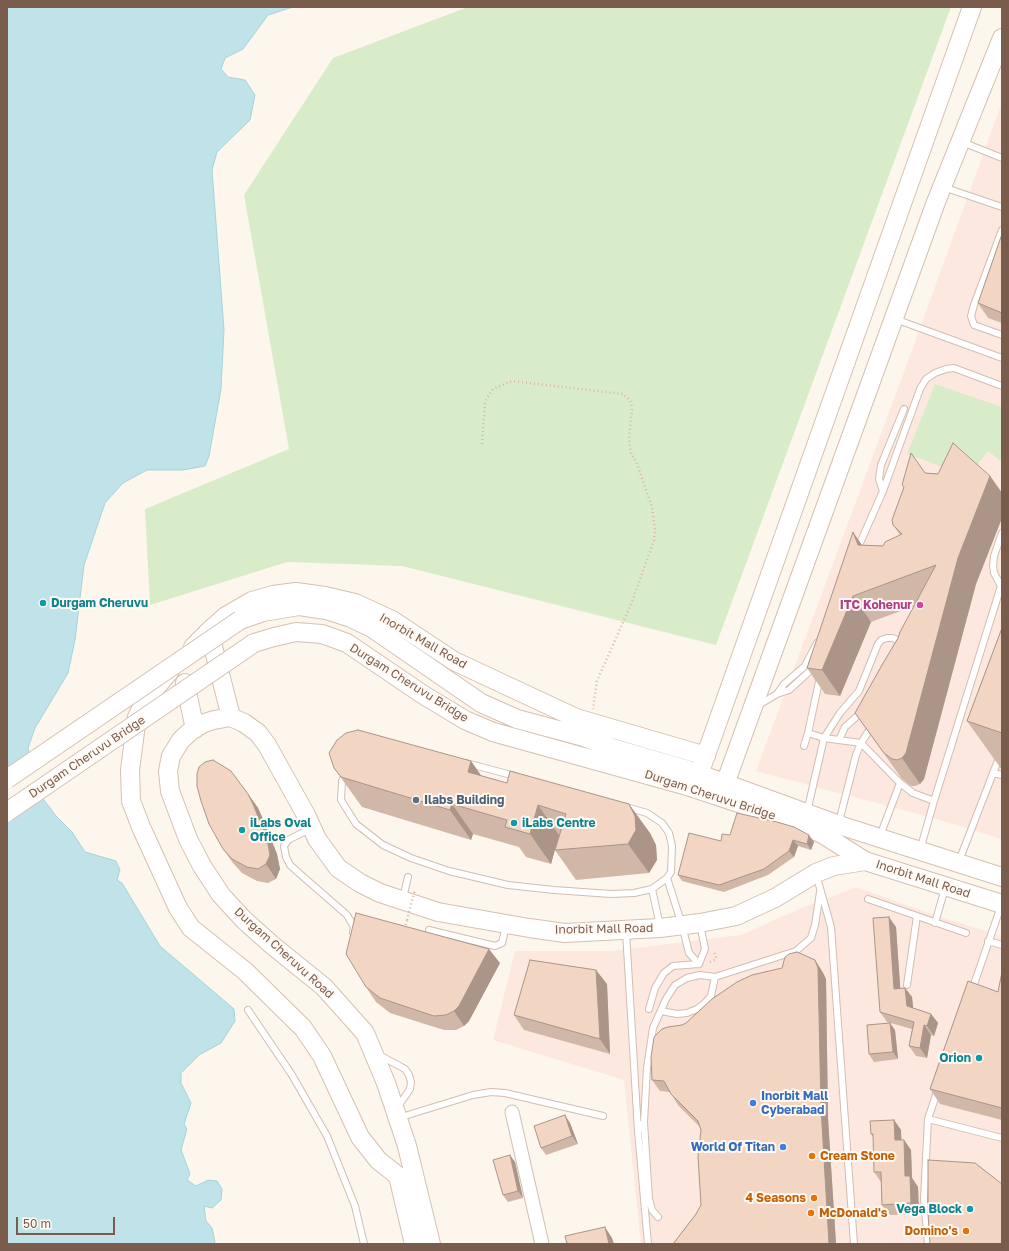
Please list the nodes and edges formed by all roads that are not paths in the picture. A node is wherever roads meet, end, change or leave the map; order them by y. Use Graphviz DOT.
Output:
graph roads {
  1 [pos="972,7"];
  2 [pos="1002,38"];
  3 [pos="960,141"];
  4 [pos="1002,158"];
  5 [pos="942,186"];
  6 [pos="1002,207"];
  7 [pos="1002,230"];
  8 [pos="894,318"];
  9 [pos="1002,335"];
  10 [pos="1002,358"];
  11 [pos="1002,386"];
  12 [pos="904,409"];
  13 [pos="883,490"];
  14 [pos="1002,533"];
  15 [pos="855,554"];
  16 [pos="1002,584"];
  17 [pos="209,630"];
  18 [pos="819,639"];
  19 [pos="911,648"];
  20 [pos="805,666"];
  21 [pos="817,670"];
  22 [pos="185,683"];
  23 [pos="777,694"];
  24 [pos="866,705"];
  25 [pos="752,708"];
  26 [pos="231,717"];
  27 [pos="877,718"];
  28 [pos="195,729"];
  29 [pos="808,733"];
  30 [pos="824,738"];
  31 [pos="839,740"];
  32 [pos="861,743"];
  33 [pos="804,746"];
  34 [pos="1002,750"];
  35 [pos="706,756"];
  36 [pos="458,762"];
  37 [pos="347,769"];
  38 [pos="993,773"];
  39 [pos="699,774"];
  40 [pos="1002,775"];
  41 [pos="7,779"];
  42 [pos="524,779"];
  43 [pos="900,783"];
  44 [pos="725,784"];
  45 [pos="934,801"];
  46 [pos="618,804"];
  47 [pos="7,812"];
  48 [pos="806,813"];
  49 [pos="839,825"];
  50 [pos="312,829"];
  51 [pos="880,838"];
  52 [pos="920,851"];
  53 [pos="865,861"];
  54 [pos="958,863"];
  55 [pos="408,877"];
  56 [pos="1002,877"];
  57 [pos="667,878"];
  58 [pos="818,882"];
  59 [pos="946,886"];
  60 [pos="652,889"];
  61 [pos="868,898"];
  62 [pos="402,901"];
  63 [pos="1002,904"];
  64 [pos="917,916"];
  65 [pos="700,923"];
  66 [pos="935,923"];
  67 [pos="506,924"];
  68 [pos="682,925"];
  69 [pos="660,928"];
  70 [pos="429,930"];
  71 [pos="626,930"];
  72 [pos="966,933"];
  73 [pos="352,938"];
  74 [pos="988,941"];
  75 [pos="1002,945"];
  76 [pos="699,964"];
  77 [pos="714,977"];
  78 [pos="907,985"];
  79 [pos="970,993"];
  80 [pos="648,1009"];
  81 [pos="248,1010"];
  82 [pos="661,1011"];
  83 [pos="374,1053"];
  84 [pos="940,1082"];
  85 [pos="512,1112"];
  86 [pos="397,1114"];
  87 [pos="603,1116"];
  88 [pos="644,1119"];
  89 [pos="928,1119"];
  90 [pos="638,1131"];
  91 [pos="1002,1138"];
  92 [pos="658,1217"];
  93 [pos="364,1244"];
  94 [pos="414,1244"];
  95 [pos="431,1244"];
  96 [pos="542,1244"];
  97 [pos="648,1244"];
  98 [pos="854,1244"];
  99 [pos="928,1244"];
  1 -- 35 [label="main road"];
  2 -- 3 [label="main road"];
  3 -- 4 [label="lane"];
  3 -- 5 [label="main road"];
  5 -- 6 [label="lane"];
  5 -- 8 [label="main road"];
  7 -- 9 [label="lane"];
  8 -- 10 [label="lane"];
  8 -- 25 [label="main road"];
  11 -- 13 [label="lane"];
  12 -- 13 [label="lane"];
  13 -- 15 [label="lane"];
  14 -- 16 [label="lane"];
  16 -- 45 [label="lane"];
  17 -- 26 [label="main road"];
  17 -- 35 [label="main road, Inorbit Mall Road"];
  17 -- 94 [label="main road"];
  18 -- 20 [label="lane"];
  19 -- 30 [label="lane"];
  20 -- 21 [label="lane"];
  20 -- 23 [label="lane"];
  21 -- 23 [label="lane"];
  21 -- 29 [label="lane"];
  22 -- 28 [label="main road"];
  23 -- 25 [label="lane"];
  24 -- 31 [label="lane"];
  25 -- 44 [label="main road"];
  26 -- 28 [label="main road, Durgam Cheruvu Road"];
  26 -- 50 [label="main road, Inorbit Mall Road"];
  27 -- 32 [label="lane"];
  28 -- 83 [label="main road, Durgam Cheruvu Road"];
  29 -- 30 [label="lane"];
  29 -- 33 [label="lane"];
  30 -- 31 [label="lane"];
  30 -- 48 [label="lane"];
  31 -- 32 [label="lane"];
  32 -- 43 [label="lane"];
  32 -- 49 [label="lane"];
  34 -- 38 [label="lane"];
  35 -- 39 [label="main road"];
  36 -- 42 [label="lane"];
  37 -- 60 [label="lane"];
  38 -- 40 [label="lane"];
  38 -- 54 [label="lane"];
  39 -- 41 [label="main road, Durgam Cheruvu Bridge, bridge"];
  39 -- 44 [label="main road, Durgam Cheruvu Bridge"];
  43 -- 45 [label="lane"];
  43 -- 51 [label="lane"];
  44 -- 48 [label="main road, Durgam Cheruvu Bridge"];
  45 -- 52 [label="lane"];
  46 -- 57 [label="lane"];
  47 -- 53 [label="main road, Durgam Cheruvu Bridge, bridge"];
  48 -- 49 [label="main road"];
  49 -- 51 [label="main road"];
  50 -- 62 [label="main road, Inorbit Mall Road"];
  50 -- 73 [label="lane"];
  51 -- 52 [label="main road"];
  52 -- 54 [label="main road"];
  53 -- 58 [label="main road, Inorbit Mall Road"];
  53 -- 59 [label="main road, Inorbit Mall Road"];
  54 -- 56 [label="main road"];
  55 -- 62 [label="lane"];
  57 -- 60 [label="lane"];
  57 -- 68 [label="lane"];
  58 -- 65 [label="main road, Inorbit Mall Road"];
  58 -- 77 [label="lane"];
  58 -- 98 [label="lane"];
  59 -- 63 [label="main road, Inorbit Mall Road"];
  59 -- 66 [label="lane"];
  60 -- 69 [label="lane"];
  61 -- 64 [label="lane"];
  62 -- 67 [label="main road, Inorbit Mall Road"];
  63 -- 74 [label="lane"];
  64 -- 66 [label="lane"];
  64 -- 78 [label="lane"];
  65 -- 68 [label="main road, Inorbit Mall Road"];
  65 -- 76 [label="lane"];
  66 -- 72 [label="lane"];
  67 -- 70 [label="lane"];
  67 -- 71 [label="main road, Inorbit Mall Road"];
  68 -- 69 [label="main road, Inorbit Mall Road"];
  68 -- 76 [label="lane"];
  69 -- 71 [label="main road, Inorbit Mall Road"];
  71 -- 90 [label="lane"];
  74 -- 75 [label="lane"];
  74 -- 79 [label="lane"];
  76 -- 80 [label="lane"];
  77 -- 82 [label="lane"];
  77 -- 82 [label="lane"];
  81 -- 93 [label="lane"];
  82 -- 88 [label="lane"];
  83 -- 86 [label="main road, Durgam Cheruvu Road"];
  83 -- 86 [label="lane"];
  84 -- 89 [label="lane"];
  85 -- 96 [label="street"];
  86 -- 87 [label="lane"];
  86 -- 95 [label="main road, Durgam Cheruvu Road"];
  88 -- 90 [label="lane"];
  88 -- 92 [label="lane"];
  89 -- 91 [label="lane"];
  89 -- 99 [label="lane"];
  90 -- 97 [label="lane"];
}
